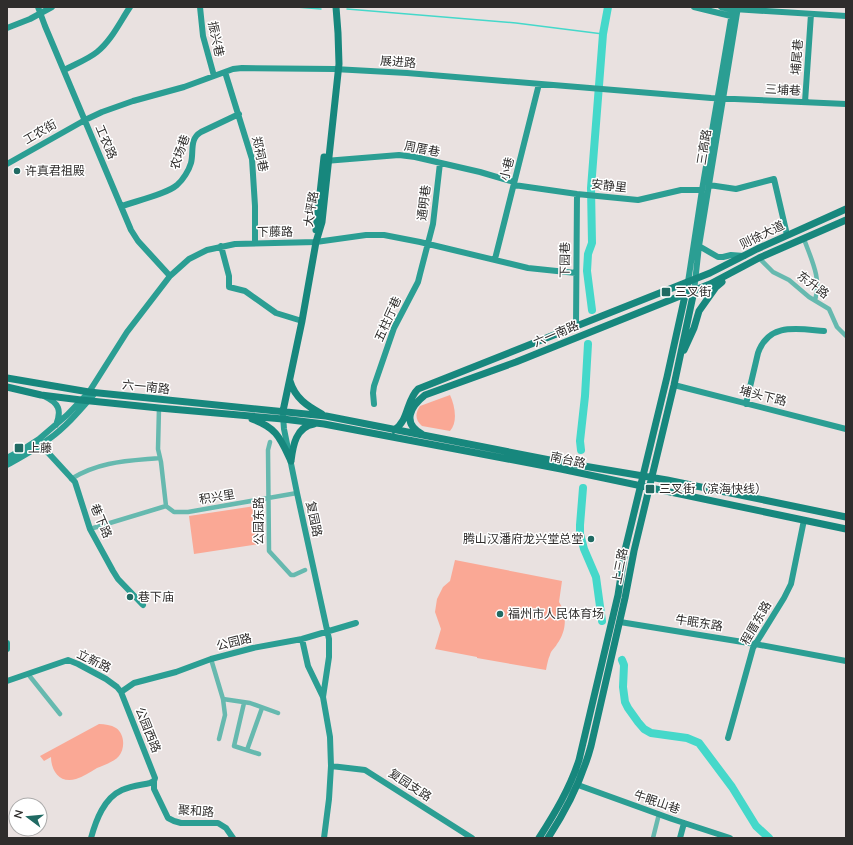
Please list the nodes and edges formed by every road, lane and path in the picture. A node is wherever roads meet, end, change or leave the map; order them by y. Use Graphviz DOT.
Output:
graph roads {
  1 [pos="38,7"];
  2 [pos="52,7"];
  3 [pos="130,7"];
  4 [pos="200,7"];
  5 [pos="694,7"];
  6 [pos="721,7"];
  7 [pos="334,10"];
  8 [pos="735,11"];
  9 [pos="40,14"];
  10 [pos="811,14"];
  11 [pos="846,16"];
  12 [pos="7,28"];
  13 [pos="336,69"];
  14 [pos="64,70"];
  15 [pos="225,72"];
  16 [pos="214,76"];
  17 [pos="539,84"];
  18 [pos="721,98"];
  19 [pos="805,102"];
  20 [pos="846,104"];
  21 [pos="239,114"];
  22 [pos="85,120"];
  23 [pos="326,161"];
  24 [pos="440,163"];
  25 [pos="7,164"];
  26 [pos="514,183"];
  27 [pos="708,185"];
  28 [pos="702,190"];
  29 [pos="580,195"];
  30 [pos="122,206"];
  31 [pos="846,209"];
  32 [pos="846,220"];
  33 [pos="787,235"];
  34 [pos="804,239"];
  35 [pos="316,242"];
  36 [pos="255,243"];
  37 [pos="429,244"];
  38 [pos="221,246"];
  39 [pos="699,246"];
  40 [pos="744,256"];
  41 [pos="759,258"];
  42 [pos="496,259"];
  43 [pos="744,266"];
  44 [pos="576,273"];
  45 [pos="170,276"];
  46 [pos="696,279"];
  47 [pos="688,282"];
  48 [pos="694,291"];
  49 [pos="686,293"];
  50 [pos="815,300"];
  51 [pos="302,321"];
  52 [pos="576,327"];
  53 [pos="824,331"];
  54 [pos="846,336"];
  55 [pos="680,357"];
  56 [pos="7,378"];
  57 [pos="290,381"];
  58 [pos="674,385"];
  59 [pos="7,387"];
  60 [pos="92,393"];
  61 [pos="41,395"];
  62 [pos="85,400"];
  63 [pos="374,404"];
  64 [pos="746,404"];
  65 [pos="159,408"];
  66 [pos="283,411"];
  67 [pos="243,416"];
  68 [pos="326,416"];
  69 [pos="283,419"];
  70 [pos="317,423"];
  71 [pos="56,426"];
  72 [pos="846,429"];
  73 [pos="394,430"];
  74 [pos="428,437"];
  75 [pos="270,442"];
  76 [pos="41,445"];
  77 [pos="7,458"];
  78 [pos="160,458"];
  79 [pos="291,461"];
  80 [pos="7,465"];
  81 [pos="643,476"];
  82 [pos="652,478"];
  83 [pos="71,479"];
  84 [pos="641,487"];
  85 [pos="650,488"];
  86 [pos="297,493"];
  87 [pos="270,498"];
  88 [pos="166,506"];
  89 [pos="846,516"];
  90 [pos="804,520"];
  91 [pos="90,529"];
  92 [pos="846,529"];
  93 [pos="306,570"];
  94 [pos="143,605"];
  95 [pos="620,622"];
  96 [pos="356,623"];
  97 [pos="327,631"];
  98 [pos="302,638"];
  99 [pos="7,643"];
  100 [pos="755,644"];
  101 [pos="7,649"];
  102 [pos="211,659"];
  103 [pos="846,661"];
  104 [pos="28,674"];
  105 [pos="7,681"];
  106 [pos="121,692"];
  107 [pos="323,697"];
  108 [pos="223,700"];
  109 [pos="244,703"];
  110 [pos="262,708"];
  111 [pos="278,713"];
  112 [pos="60,714"];
  113 [pos="728,738"];
  114 [pos="219,739"];
  115 [pos="247,750"];
  116 [pos="260,754"];
  117 [pos="331,766"];
  118 [pos="154,779"];
  119 [pos="578,785"];
  120 [pos="659,814"];
  121 [pos="684,823"];
  122 [pos="709,831"];
  123 [pos="91,838"];
  124 [pos="233,838"];
  125 [pos="324,838"];
  126 [pos="472,838"];
  127 [pos="539,838"];
  128 [pos="548,838"];
  129 [pos="653,838"];
  130 [pos="680,838"];
  131 [pos="707,838"];
  132 [pos="730,838"];
  1 -- 9 [label="street, 工农路"];
  2 -- 9 [label="street"];
  3 -- 14 [label="street"];
  4 -- 16 [label="street, 振兴巷"];
  5 -- 8 [label="street"];
  6 -- 8 [label="street"];
  7 -- 13 [label="main road, 大坪路"];
  8 -- 10 [label="street"];
  8 -- 18 [label="street, 三高路"];
  9 -- 12 [label="street"];
  9 -- 14 [label="street, 工农路"];
  10 -- 11 [label="street"];
  10 -- 19 [label="street, 埔尾巷"];
  13 -- 15 [label="street, 展进路"];
  13 -- 17 [label="street, 展进路"];
  13 -- 23 [label="main road, 大坪路"];
  14 -- 22 [label="street, 工农路"];
  15 -- 16 [label="street, 展进路"];
  15 -- 21 [label="street, 郑祠巷"];
  16 -- 22 [label="street, 展进路"];
  17 -- 18 [label="street, 展进路"];
  17 -- 26 [label="street, 小巷"];
  18 -- 19 [label="street, 三埔巷"];
  18 -- 27 [label="street, 三高路"];
  18 -- 28 [label="street, 三高路"];
  19 -- 20 [label="street, 三埔巷"];
  21 -- 30 [label="street, 农场巷"];
  21 -- 36 [label="street, 郑祠巷"];
  22 -- 25 [label="street, 工农街"];
  22 -- 30 [label="street, 工农路"];
  23 -- 24 [label="street, 周厝巷"];
  23 -- 35 [label="main road, 大坪路"];
  24 -- 26 [label="street, 周厝巷"];
  24 -- 37 [label="street, 通明巷"];
  26 -- 29 [label="street, 安静里"];
  26 -- 42 [label="street, 小巷"];
  27 -- 33 [label="street"];
  27 -- 39 [label="street, 三高路"];
  28 -- 29 [label="street, 安静里"];
  28 -- 47 [label="street, 三高路"];
  29 -- 44 [label="street, 下园巷"];
  30 -- 45 [label="street, 工农路"];
  31 -- 33 [label="main road, 则徐大道"];
  32 -- 34 [label="main road, 则徐大道"];
  33 -- 40 [label="main road, 则徐大道"];
  34 -- 41 [label="main road, 则徐大道"];
  34 -- 50 [label="street"];
  35 -- 36 [label="street, 下藤路"];
  35 -- 37 [label="street, 下藤路"];
  35 -- 51 [label="main road, 大坪路"];
  36 -- 38 [label="street, 下藤路"];
  37 -- 42 [label="street, 下藤路"];
  37 -- 63 [label="street, 五柱厅巷"];
  38 -- 45 [label="street, 下藤路"];
  38 -- 51 [label="street"];
  39 -- 40 [label="street"];
  39 -- 46 [label="street, 三高路"];
  40 -- 46 [label="main road, 则徐大道"];
  41 -- 43 [label="main road, 则徐大道"];
  41 -- 50 [label="street, 东升路"];
  42 -- 44 [label="street, 下藤路"];
  43 -- 48 [label="main road, 则徐大道"];
  43 -- 55 [label="main road"];
  44 -- 52 [label="street, 下园巷"];
  45 -- 60 [label="street, 下藤路"];
  46 -- 47 [label="main road, 则徐大道"];
  46 -- 48 [label="street, 三高路"];
  47 -- 49 [label="main road, 上三路"];
  47 -- 52 [label="main road, 六一南路"];
  48 -- 49 [label="main road, 六一南路"];
  48 -- 55 [label="main road, 上三路"];
  49 -- 74 [label="main road, 六一南路"];
  49 -- 81 [label="main road, 上三路"];
  50 -- 54 [label="street, 东升路"];
  51 -- 57 [label="main road, 大坪路"];
  52 -- 73 [label="main road, 六一南路"];
  53 -- 64 [label="street"];
  55 -- 58 [label="main road, 上三路"];
  56 -- 60 [label="main road, 六一南路"];
  57 -- 66 [label="main road, 大坪路"];
  57 -- 68 [label="main road"];
  58 -- 64 [label="street, 埔头下路"];
  58 -- 82 [label="main road, 上三路"];
  59 -- 61 [label="main road, 六一南路"];
  60 -- 62 [label="street, 下藤路"];
  60 -- 66 [label="main road, 六一南路"];
  61 -- 62 [label="main road, 六一南路"];
  61 -- 71 [label="street"];
  62 -- 65 [label="main road, 六一南路"];
  62 -- 71 [label="street"];
  62 -- 76 [label="street"];
  64 -- 72 [label="street, 埔头下路"];
  65 -- 67 [label="main road, 六一南路"];
  65 -- 78 [label="street"];
  66 -- 68 [label="main road, 南台路"];
  66 -- 69 [label="street, 复园路"];
  67 -- 69 [label="main road, 六一南路"];
  67 -- 79 [label="main road"];
  68 -- 73 [label="main road, 南台路"];
  69 -- 70 [label="main road, 南台路"];
  69 -- 79 [label="street, 复园路"];
  70 -- 79 [label="main road"];
  70 -- 84 [label="main road, 南台路"];
  71 -- 77 [label="street"];
  73 -- 74 [label="main road, 南台路"];
  74 -- 81 [label="main road, 南台路"];
  75 -- 87 [label="street, 公园东路"];
  76 -- 80 [label="street"];
  76 -- 83 [label="street, 巷下路"];
  78 -- 83 [label="street"];
  78 -- 88 [label="street"];
  79 -- 86 [label="street, 复园路"];
  81 -- 82 [label="main road, 南台路"];
  81 -- 84 [label="main road, 上三路"];
  82 -- 85 [label="main road, 上三路"];
  82 -- 89 [label="main road, 南台路"];
  83 -- 91 [label="street, 巷下路"];
  84 -- 85 [label="main road, 南台路"];
  84 -- 127 [label="main road, 上三路"];
  85 -- 90 [label="main road, 南台路"];
  85 -- 95 [label="main road, 上三路"];
  86 -- 87 [label="street, 积兴里"];
  86 -- 97 [label="street, 复园路"];
  87 -- 88 [label="street, 积兴里"];
  87 -- 93 [label="street, 公园东路"];
  88 -- 91 [label="street"];
  90 -- 92 [label="main road, 南台路"];
  90 -- 100 [label="street, 程厝东路"];
  91 -- 94 [label="street, 巷下路"];
  95 -- 100 [label="street, 牛眠东路"];
  95 -- 119 [label="main road, 上三路"];
  96 -- 97 [label="street, 公园路"];
  97 -- 98 [label="street, 公园路"];
  97 -- 107 [label="street, 复园路"];
  98 -- 102 [label="street, 公园路"];
  98 -- 107 [label="street"];
  99 -- 101 [label="street"];
  100 -- 103 [label="street, 牛眠东路"];
  100 -- 113 [label="street, 程厝东路"];
  102 -- 106 [label="street, 公园路"];
  102 -- 108 [label="street"];
  104 -- 105 [label="street, 立新路"];
  104 -- 106 [label="street, 立新路"];
  104 -- 112 [label="street"];
  106 -- 118 [label="street, 公园西路"];
  107 -- 117 [label="street"];
  108 -- 109 [label="street"];
  108 -- 114 [label="street"];
  109 -- 110 [label="street"];
  109 -- 115 [label="street"];
  110 -- 111 [label="street"];
  110 -- 115 [label="street"];
  115 -- 116 [label="street"];
  117 -- 125 [label="street"];
  117 -- 126 [label="street, 复园支路"];
  118 -- 123 [label="street"];
  118 -- 124 [label="street, 聚和路"];
  119 -- 120 [label="street, 牛眠山巷"];
  119 -- 128 [label="main road, 上三路"];
  120 -- 121 [label="street, 牛眠山巷"];
  120 -- 129 [label="street"];
  121 -- 122 [label="street, 牛眠山巷"];
  121 -- 130 [label="street"];
  122 -- 131 [label="street"];
  122 -- 132 [label="street, 牛眠山巷"];
}
